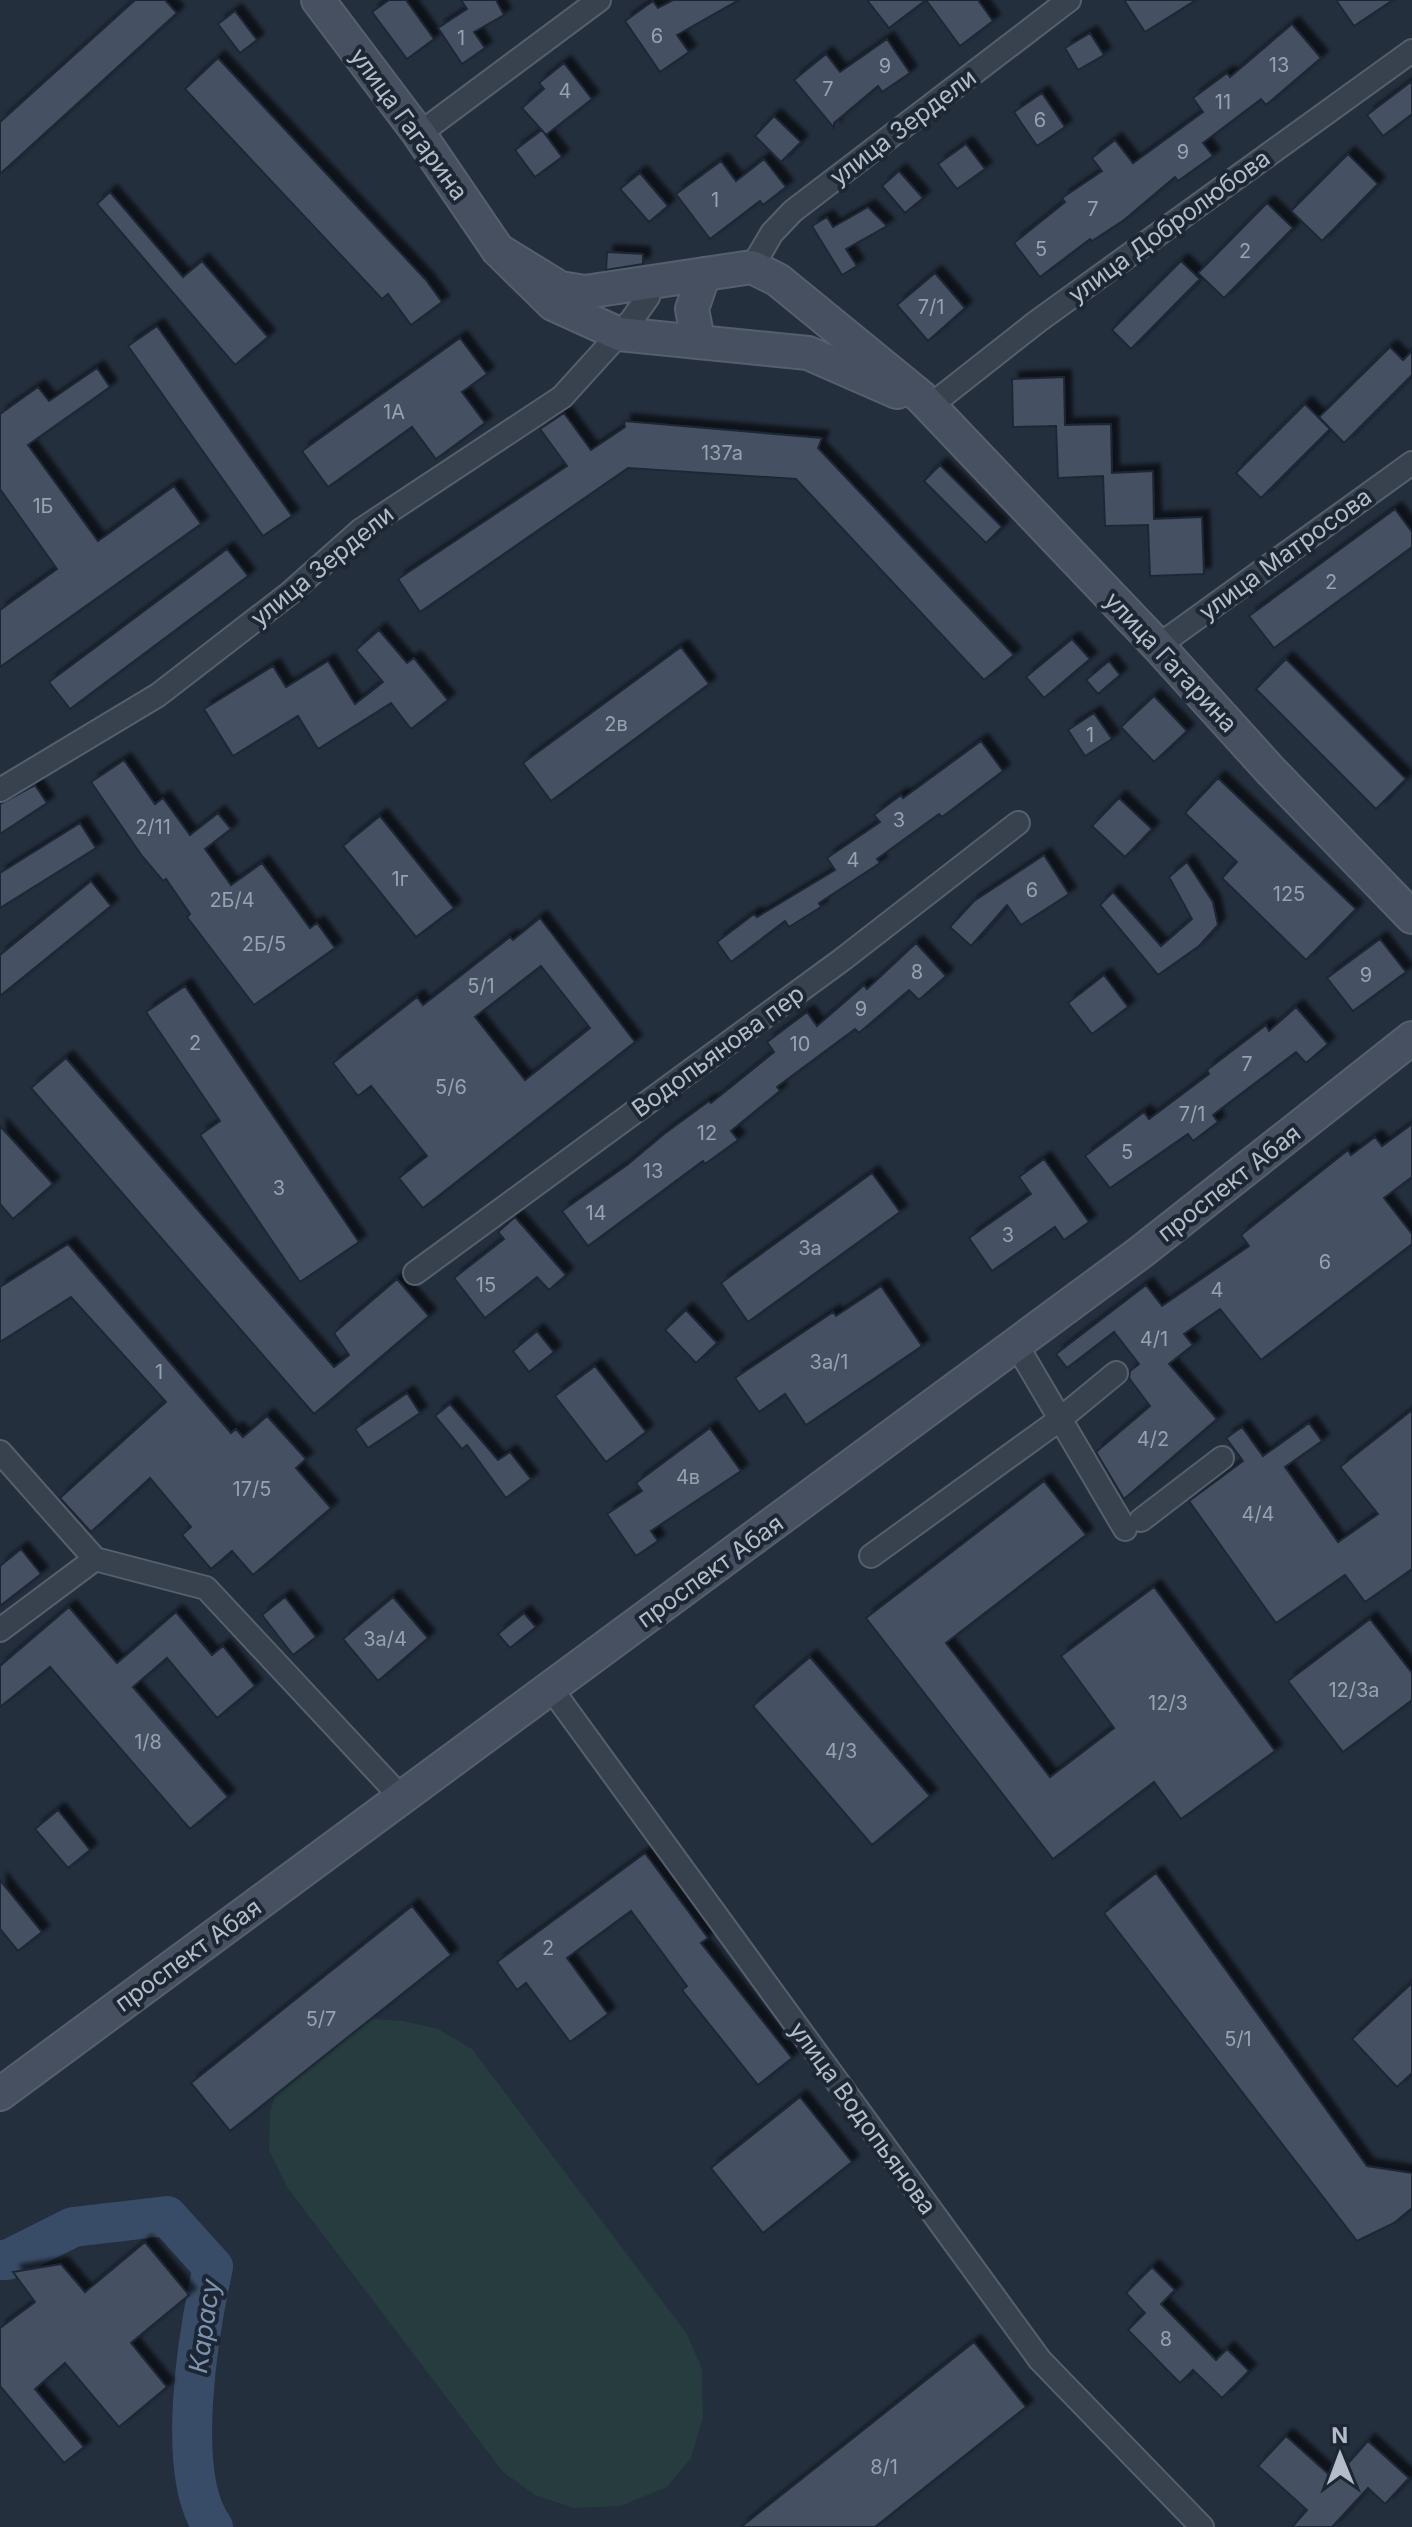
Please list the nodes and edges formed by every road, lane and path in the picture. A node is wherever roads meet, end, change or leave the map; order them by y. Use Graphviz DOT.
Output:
graph roads {
  1 [pos="318,0"];
  2 [pos="599,0"];
  3 [pos="1069,0"];
  4 [pos="1412,51"];
  5 [pos="419,134"];
  6 [pos="498,250"];
  7 [pos="752,267"];
  8 [pos="704,274"];
  9 [pos="652,283"];
  10 [pos="825,318"];
  11 [pos="619,334"];
  12 [pos="698,340"];
  13 [pos="808,353"];
  14 [pos="930,406"];
  15 [pos="1412,463"];
  16 [pos="1158,646"];
  17 [pos="0,790"];
  18 [pos="1018,823"];
  19 [pos="1412,917"];
  20 [pos="1412,1038"];
  21 [pos="415,1273"];
  22 [pos="1016,1344"];
  23 [pos="1116,1373"];
  24 [pos="1059,1420"];
  25 [pos="0,1452"];
  26 [pos="1222,1458"];
  27 [pos="871,1556"];
  28 [pos="95,1559"];
  29 [pos="0,1630"];
  30 [pos="550,1687"];
  31 [pos="401,1797"];
  32 [pos="0,2094"];
  33 [pos="1202,2527"];
  1 -- 5 [label="main road, улица Гагарина"];
  2 -- 5 [label="street"];
  3 -- 7 [label="street, улица Зердели"];
  4 -- 14 [label="street, улица Добролюбова"];
  5 -- 6 [label="main road, улица Гагарина"];
  6 -- 9 [label="main road, улица Гагарина"];
  6 -- 11 [label="main road, улица Гагарина"];
  7 -- 8 [label="main road, улица Гагарина"];
  7 -- 10 [label="main road, улица Гагарина"];
  8 -- 9 [label="main road, улица Гагарина"];
  8 -- 12 [label="main road"];
  9 -- 11 [label="street, улица Зердели"];
  10 -- 13 [label="main road"];
  10 -- 14 [label="main road, улица Гагарина"];
  11 -- 12 [label="main road, улица Гагарина"];
  11 -- 17 [label="street, улица Зердели"];
  12 -- 13 [label="main road, улица Гагарина"];
  13 -- 14 [label="main road, улица Гагарина"];
  14 -- 16 [label="main road, улица Гагарина"];
  15 -- 16 [label="street, улица Матросова"];
  16 -- 19 [label="main road, улица Гагарина"];
  18 -- 21 [label="street, Водопьянова пер"];
  20 -- 22 [label="main road, проспект Абая"];
  22 -- 24 [label="street"];
  22 -- 30 [label="main road, проспект Абая"];
  23 -- 24 [label="street"];
  24 -- 26 [label="street"];
  24 -- 27 [label="street"];
  25 -- 28 [label="street"];
  28 -- 29 [label="street"];
  28 -- 31 [label="street"];
  30 -- 31 [label="main road, проспект Абая"];
  30 -- 33 [label="street, улица Водопьянова"];
  31 -- 32 [label="main road, проспект Абая"];
}
